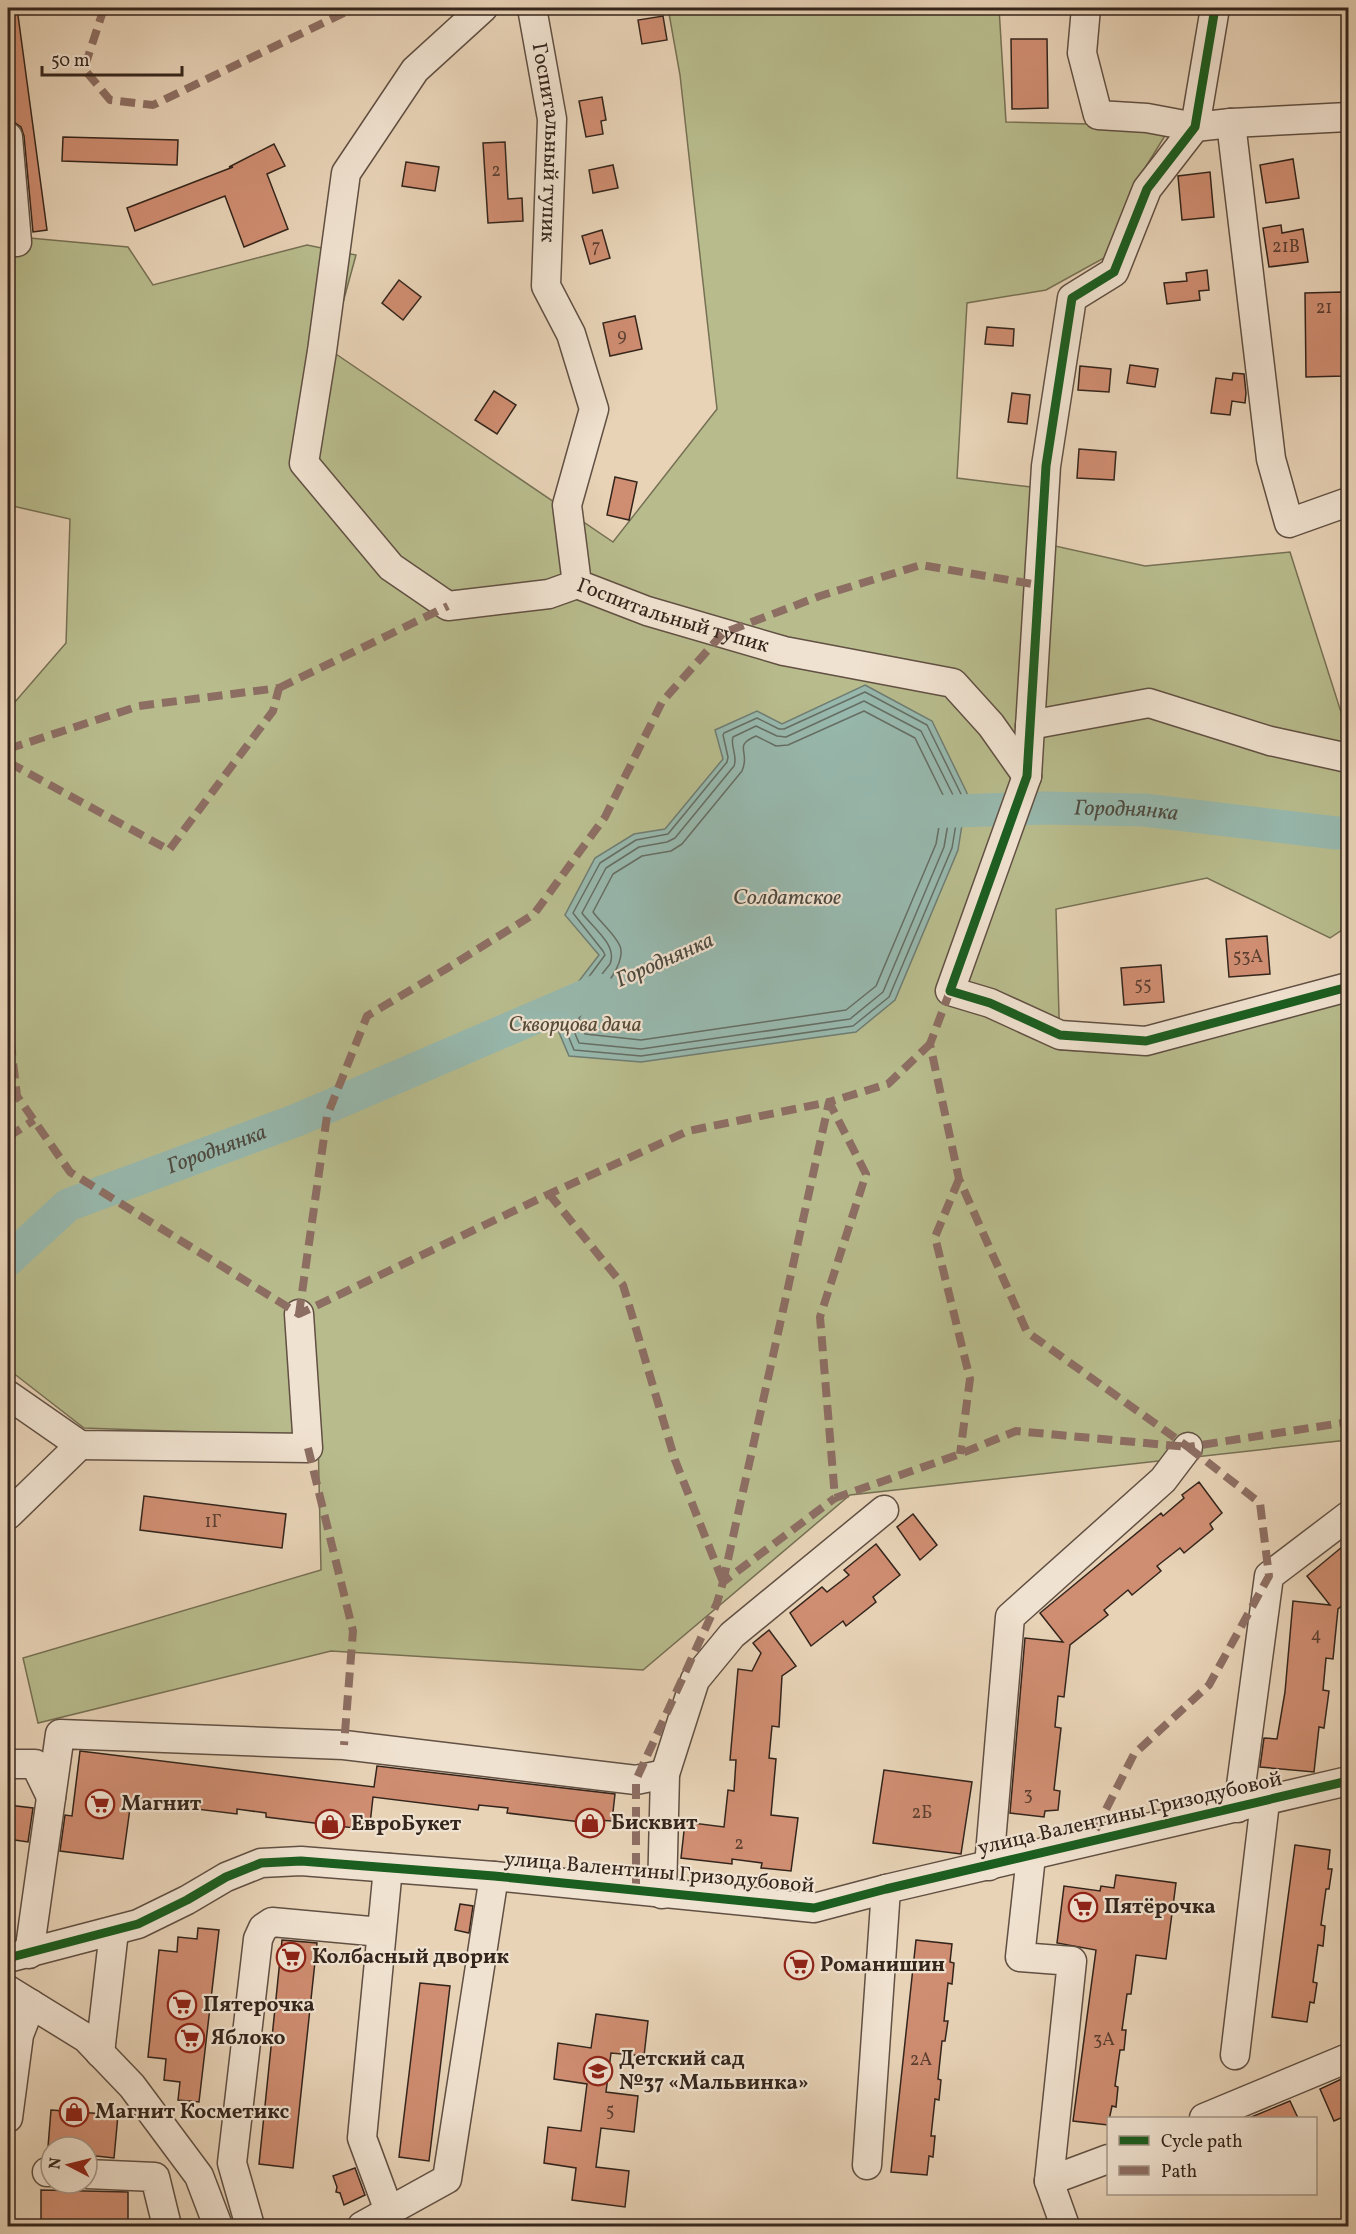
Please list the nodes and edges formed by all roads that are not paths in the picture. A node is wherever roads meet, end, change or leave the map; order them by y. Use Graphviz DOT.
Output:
graph roads {
  1 [pos="483,8"];
  2 [pos="532,8"];
  3 [pos="1086,8"];
  4 [pos="1215,8"];
  5 [pos="1348,117"];
  6 [pos="1231,123"];
  7 [pos="1195,127"];
  8 [pos="8,137"];
  9 [pos="17,242"];
  10 [pos="1348,502"];
  11 [pos="577,584"];
  12 [pos="1030,724"];
  13 [pos="1348,758"];
  14 [pos="1027,776"];
  15 [pos="1348,987"];
  16 [pos="299,1314"];
  17 [pos="8,1395"];
  18 [pos="81,1446"];
  19 [pos="1188,1446"];
  20 [pos="884,1510"];
  21 [pos="8,1515"];
  22 [pos="1348,1516"];
  23 [pos="8,1764"];
  24 [pos="664,1774"];
  25 [pos="1348,1781"];
  26 [pos="51,1797"];
  27 [pos="1265,1802"];
  28 [pos="1238,1808"];
  29 [pos="1031,1856"];
  30 [pos="989,1866"];
  31 [pos="388,1868"];
  32 [pos="494,1876"];
  33 [pos="886,1889"];
  34 [pos="662,1894"];
  35 [pos="114,1931"];
  36 [pos="381,1932"];
  37 [pos="18,1956"];
  38 [pos="19,1997"];
  39 [pos="100,2053"];
  40 [pos="1235,2055"];
  41 [pos="1348,2058"];
  42 [pos="1206,2117"];
  43 [pos="8,2118"];
  44 [pos="1107,2158"];
  45 [pos="867,2165"];
  46 [pos="99,2175"];
  47 [pos="199,2176"];
  48 [pos="154,2177"];
  49 [pos="1049,2181"];
  50 [pos="389,2211"];
  51 [pos="167,2226"];
  52 [pos="218,2226"];
  53 [pos="250,2226"];
  54 [pos="362,2226"];
  55 [pos="1065,2226"];
  1 -- 11 [label="street"];
  2 -- 11 [label="street, Госпитальный тупик"];
  3 -- 7 [label="street"];
  4 -- 7 [label="street"];
  5 -- 6 [label="street"];
  6 -- 7 [label="street"];
  6 -- 10 [label="street"];
  7 -- 12 [label="street"];
  8 -- 9 [label="street"];
  11 -- 14 [label="street, Госпитальный тупик"];
  12 -- 13 [label="street"];
  12 -- 14 [label="street"];
  14 -- 15 [label="street"];
  16 -- 18 [label="street"];
  17 -- 18 [label="street"];
  18 -- 21 [label="street"];
  19 -- 30 [label="street"];
  20 -- 24 [label="street"];
  22 -- 28 [label="street"];
  23 -- 26 [label="street"];
  24 -- 26 [label="street"];
  24 -- 34 [label="street"];
  25 -- 27 [label="street, улица Валентины Гризодубовой"];
  26 -- 37 [label="street"];
  27 -- 28 [label="street, улица Валентины Гризодубовой"];
  27 -- 40 [label="street"];
  28 -- 29 [label="street, улица Валентины Гризодубовой"];
  29 -- 30 [label="street, улица Валентины Гризодубовой"];
  29 -- 49 [label="street"];
  30 -- 33 [label="street, улица Валентины Гризодубовой"];
  31 -- 32 [label="street, улица Валентины Гризодубовой"];
  31 -- 35 [label="street, улица Валентины Гризодубовой"];
  31 -- 36 [label="street"];
  32 -- 34 [label="street, улица Валентины Гризодубовой"];
  32 -- 50 [label="street"];
  33 -- 34 [label="street, улица Валентины Гризодубовой"];
  33 -- 45 [label="street"];
  35 -- 37 [label="street, улица Валентины Гризодубовой"];
  35 -- 39 [label="street"];
  36 -- 50 [label="street"];
  36 -- 53 [label="street"];
  38 -- 39 [label="street"];
  38 -- 43 [label="street"];
  39 -- 47 [label="street"];
  41 -- 42 [label="street"];
  44 -- 49 [label="street"];
  46 -- 48 [label="street"];
  47 -- 48 [label="street"];
  47 -- 52 [label="street"];
  48 -- 51 [label="street"];
  49 -- 55 [label="street"];
  50 -- 54 [label="street"];
}
